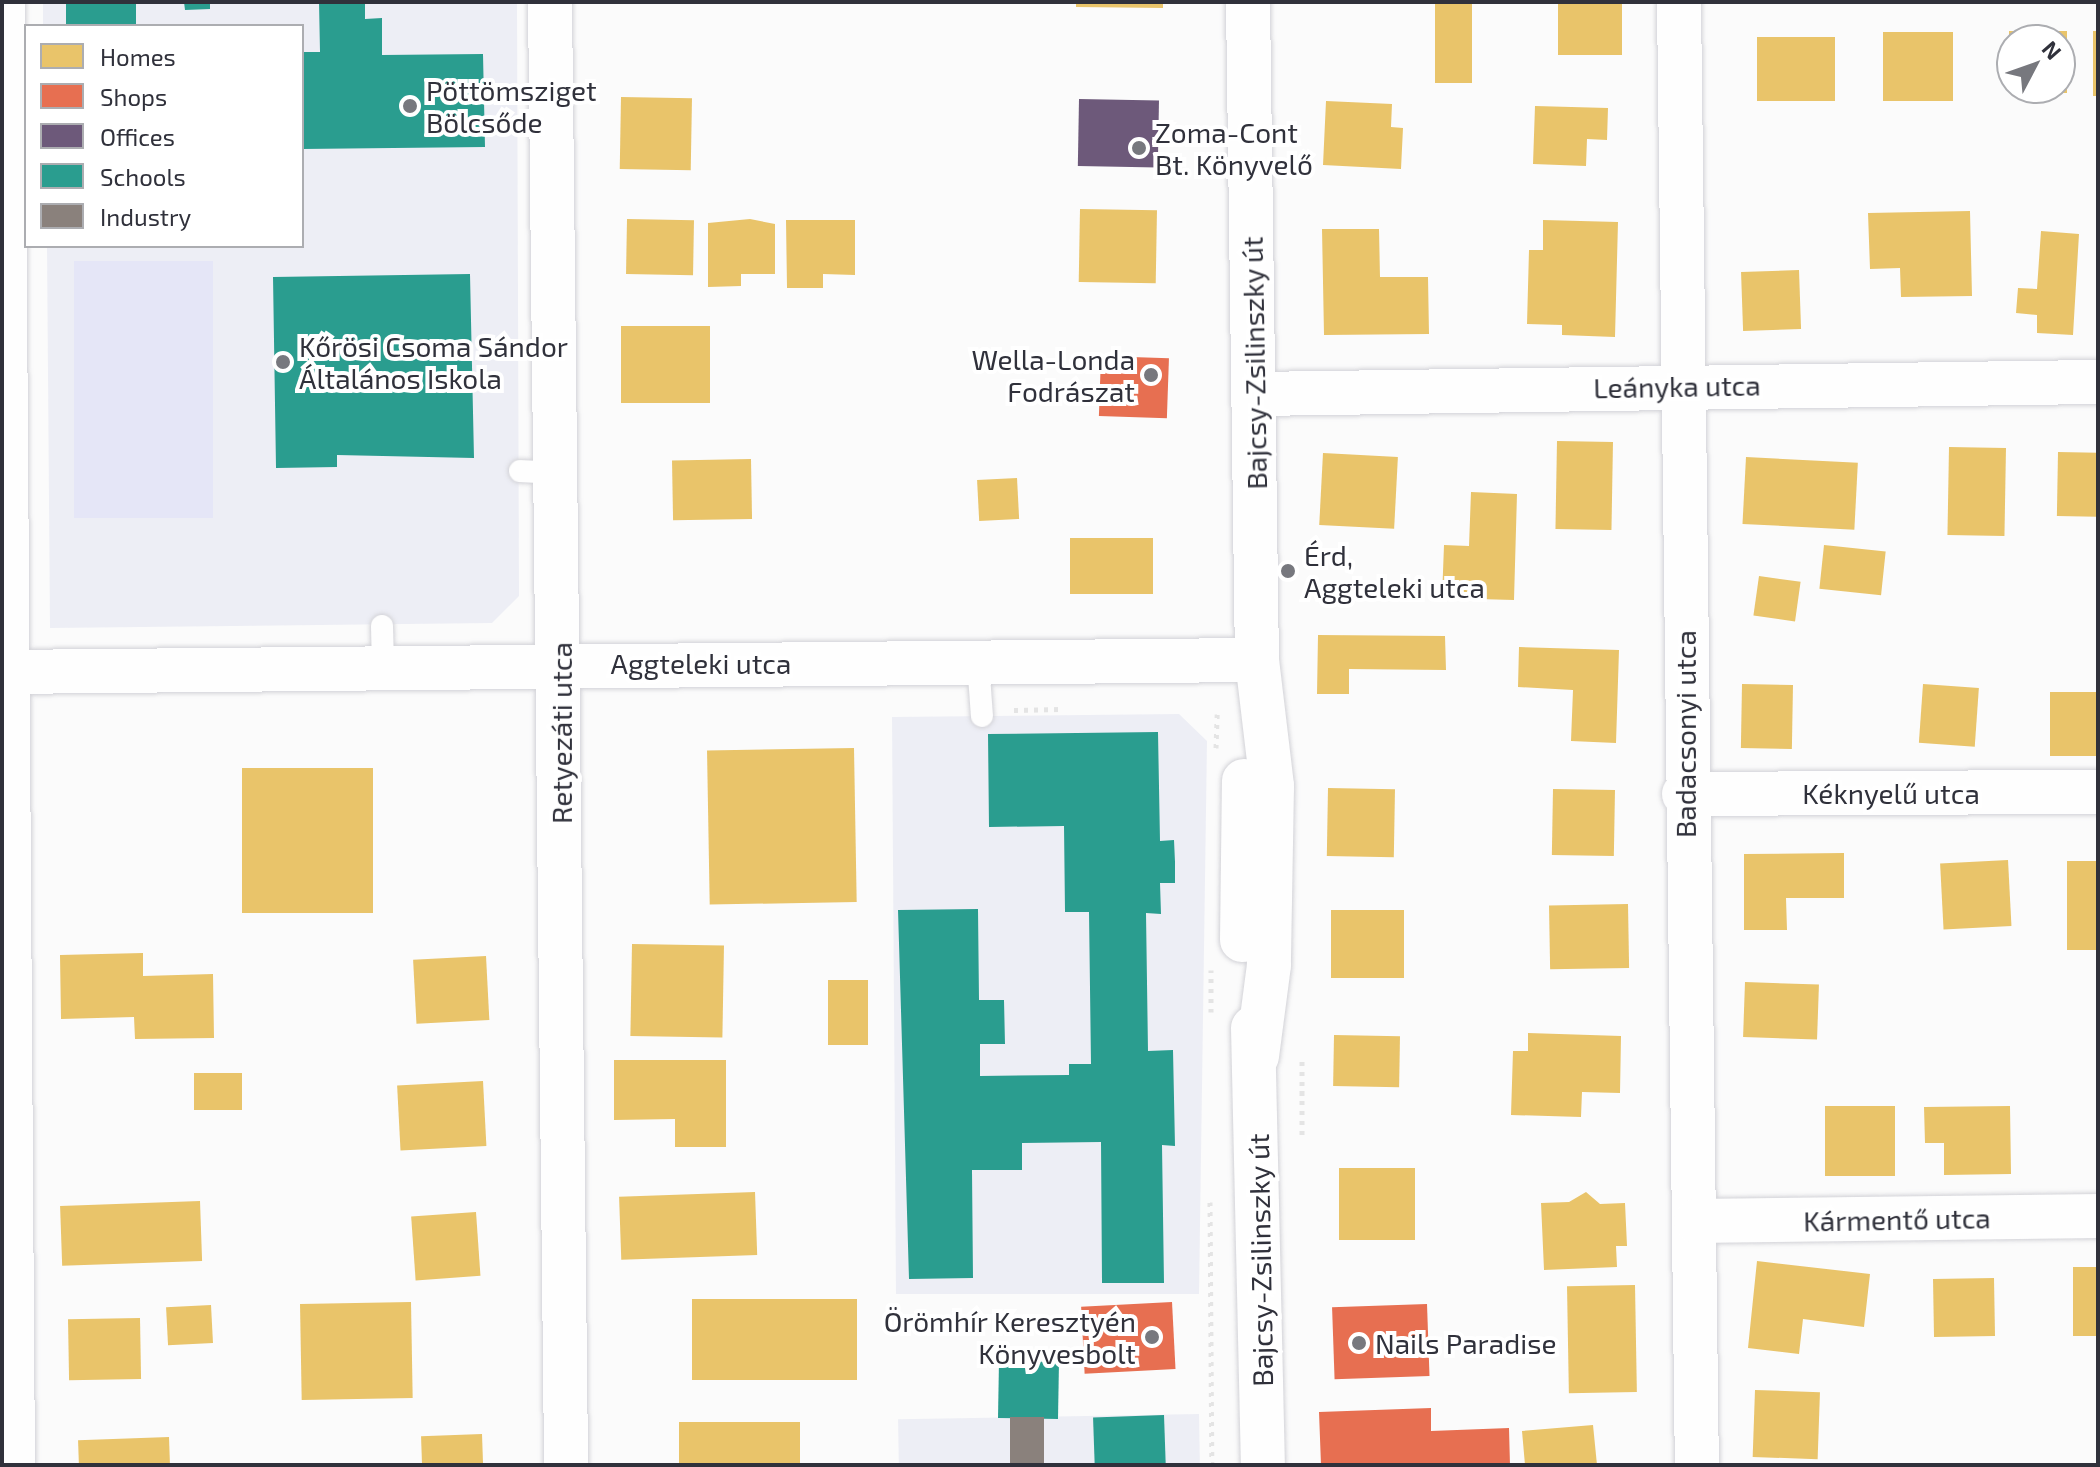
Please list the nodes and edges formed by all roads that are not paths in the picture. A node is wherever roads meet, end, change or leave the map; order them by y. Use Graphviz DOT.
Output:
graph roads {
  1 [pos="3,2"];
  2 [pos="550,2"];
  3 [pos="1248,2"];
  4 [pos="1679,2"];
  5 [pos="2098,382"];
  6 [pos="1684,385"];
  7 [pos="1255,394"];
  8 [pos="1257,660"];
  9 [pos="978,662"];
  10 [pos="561,664"];
  11 [pos="5,672"];
  12 [pos="982,716"];
  13 [pos="2098,792"];
  14 [pos="1684,794"];
  15 [pos="2098,1216"];
  16 [pos="1696,1221"];
  17 [pos="13,1465"];
  18 [pos="566,1465"];
  19 [pos="1263,1465"];
  20 [pos="1697,1465"];
  1 -- 11 [label="street"];
  2 -- 10 [label="street, Retyezáti utca"];
  3 -- 7 [label="street, Bajcsy-Zsilinszky út"];
  4 -- 6 [label="street, Badacsonyi utca"];
  5 -- 6 [label="street, Leányka utca"];
  6 -- 7 [label="street, Leányka utca"];
  6 -- 14 [label="street, Badacsonyi utca"];
  7 -- 8 [label="street, Bajcsy-Zsilinszky út"];
  8 -- 9 [label="street, Aggteleki utca"];
  8 -- 19 [label="street, Bajcsy-Zsilinszky út"];
  9 -- 10 [label="street, Aggteleki utca"];
  9 -- 12 [label="lane"];
  10 -- 11 [label="street, Aggteleki utca"];
  10 -- 18 [label="street, Retyezáti utca"];
  11 -- 17 [label="street"];
  13 -- 14 [label="street, Kéknyelű utca"];
  14 -- 16 [label="street, Badacsonyi utca"];
  15 -- 16 [label="street, Kármentő utca"];
  16 -- 20 [label="street, Badacsonyi utca"];
}
